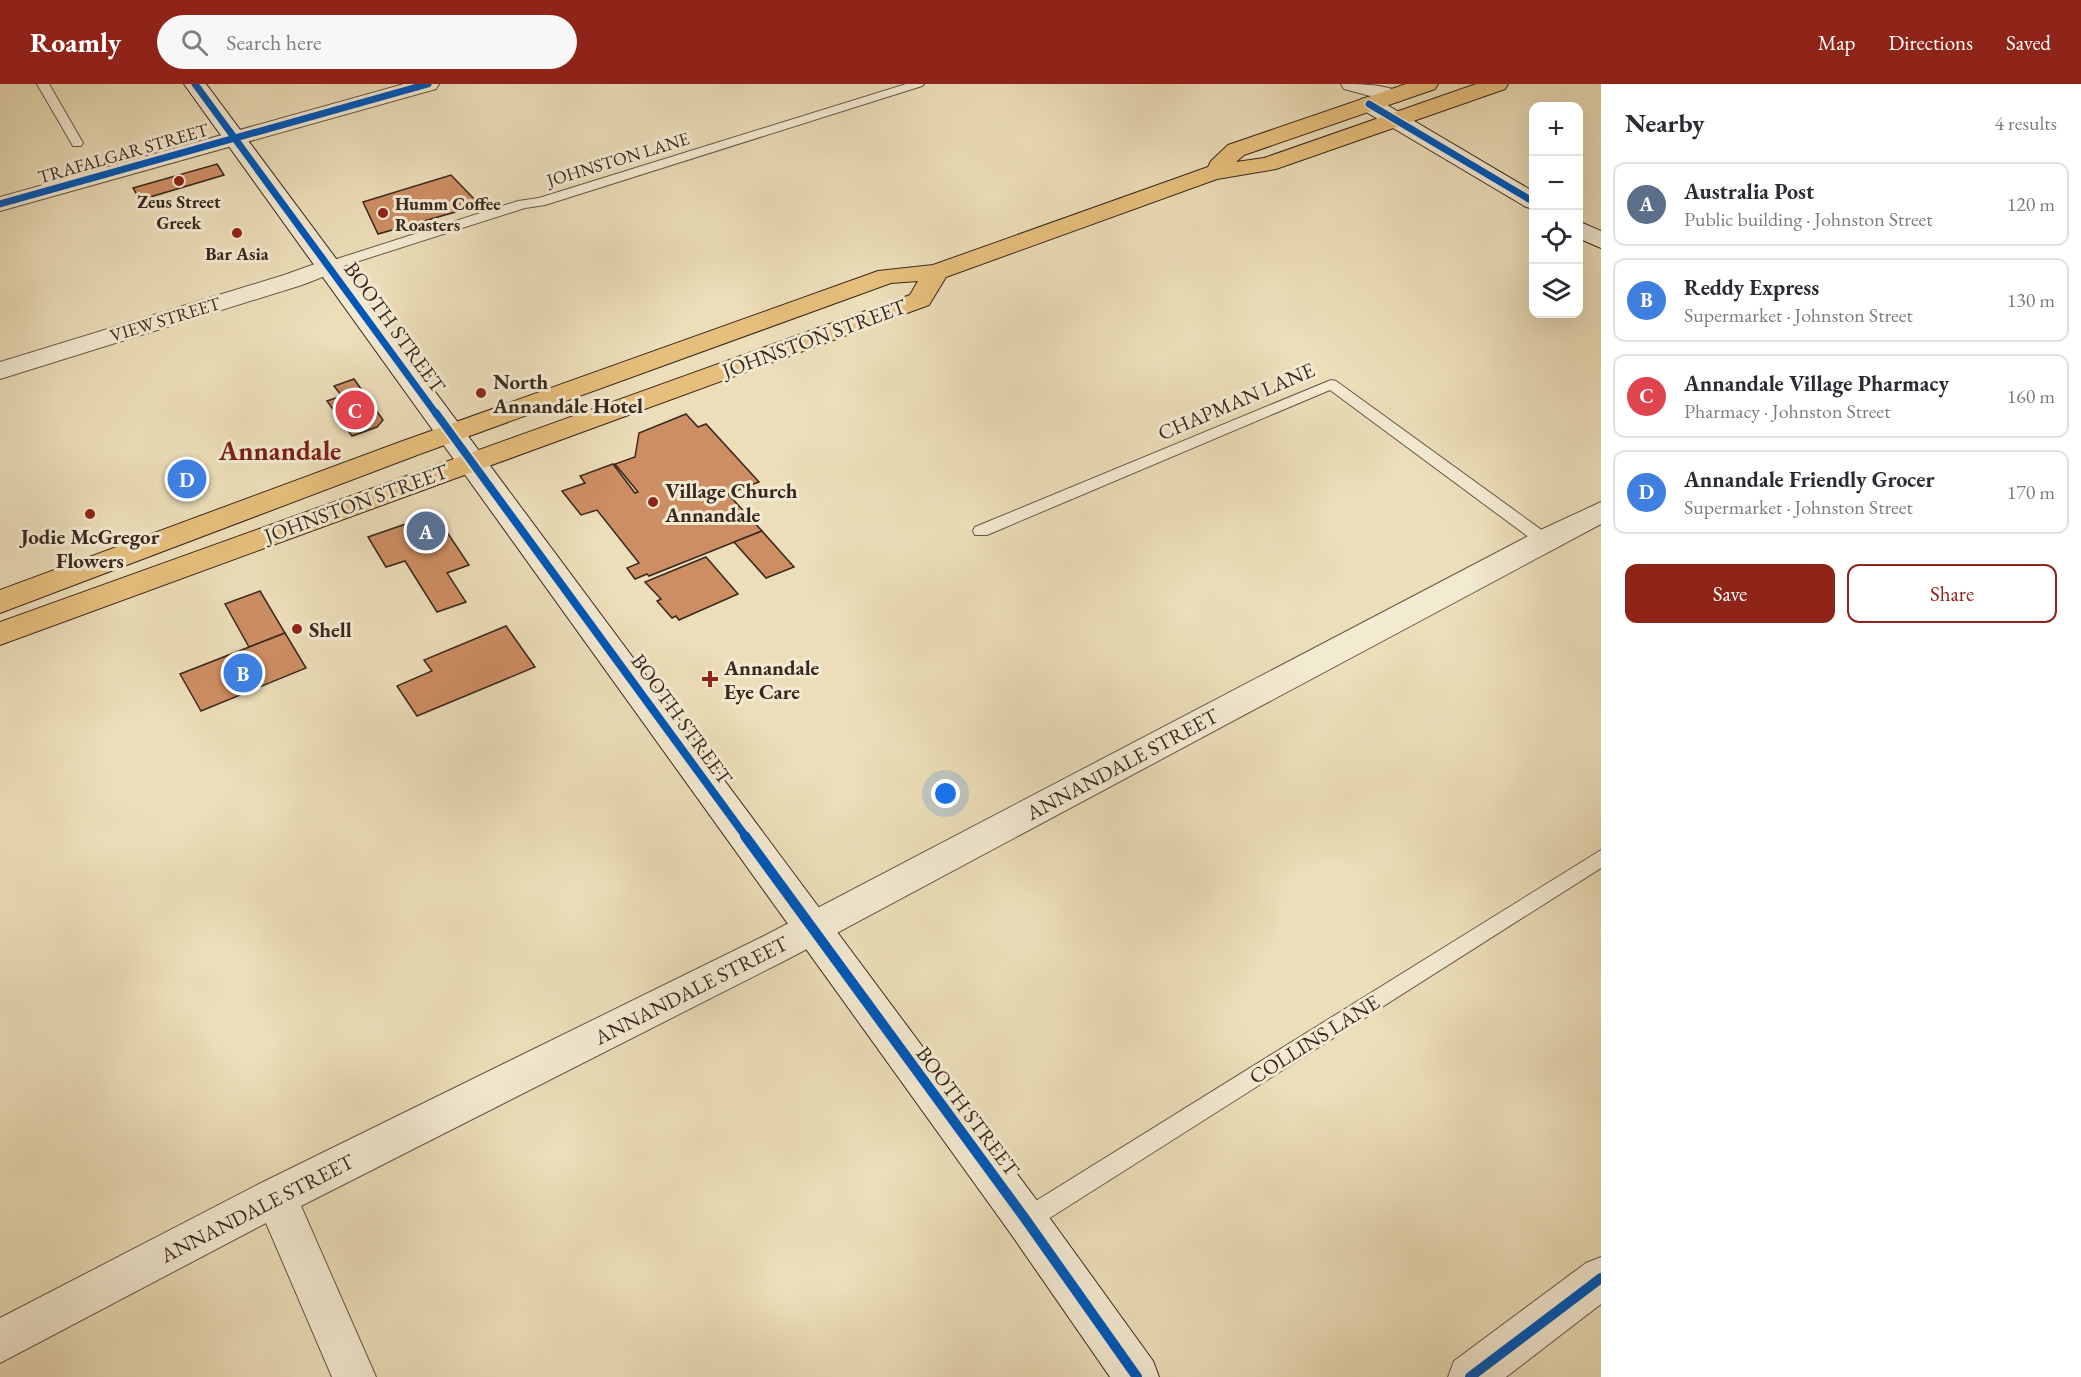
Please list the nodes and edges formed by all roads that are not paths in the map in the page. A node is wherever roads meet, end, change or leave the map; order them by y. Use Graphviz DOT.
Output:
graph roads {
  1 [pos="43,84"];
  2 [pos="195,84"];
  3 [pos="428,84"];
  4 [pos="918,84"];
  5 [pos="1328,84"];
  6 [pos="1352,84"];
  7 [pos="1427,84"];
  8 [pos="1497,84"];
  9 [pos="1393,96"];
  10 [pos="1369,104"];
  11 [pos="1345,111"];
  12 [pos="1397,120"];
  13 [pos="235,138"];
  14 [pos="77,143"];
  15 [pos="1212,173"];
  16 [pos="1529,200"];
  17 [pos="0,204"];
  18 [pos="1583,231"];
  19 [pos="1601,241"];
  20 [pos="329,266"];
  21 [pos="936,272"];
  22 [pos="0,371"];
  23 [pos="450,433"];
  24 [pos="471,462"];
  25 [pos="1601,512"];
  26 [pos="981,531"];
  27 [pos="1544,540"];
  28 [pos="0,602"];
  29 [pos="0,634"];
  30 [pos="1601,858"];
  31 [pos="812,928"];
  32 [pos="276,1197"];
  33 [pos="1026,1220"];
  34 [pos="1601,1278"];
  35 [pos="0,1341"];
  36 [pos="354,1377"];
  37 [pos="1137,1377"];
  38 [pos="1470,1377"];
  1 -- 14 [label="lane"];
  2 -- 13 [label="street, BOOTH STREET"];
  3 -- 13 [label="street, TRAFALGAR STREET"];
  4 -- 20 [label="lane, JOHNSTON LANE"];
  5 -- 11 [label="street"];
  6 -- 9 [label="street"];
  7 -- 9 [label="main road, JOHNSTON STREET"];
  8 -- 12 [label="main road, JOHNSTON STREET"];
  9 -- 10 [label="main road, JOHNSTON STREET"];
  10 -- 11 [label="main road, JOHNSTON STREET"];
  10 -- 12 [label="street"];
  11 -- 15 [label="main road, JOHNSTON STREET"];
  12 -- 15 [label="main road, JOHNSTON STREET"];
  12 -- 16 [label="street"];
  13 -- 17 [label="street, TRAFALGAR STREET"];
  13 -- 20 [label="street, BOOTH STREET"];
  15 -- 21 [label="main road, JOHNSTON STREET"];
  18 -- 19 [label="street"];
  20 -- 22 [label="street, VIEW STREET"];
  20 -- 23 [label="street, BOOTH STREET"];
  21 -- 23 [label="main road, JOHNSTON STREET"];
  21 -- 24 [label="main road, JOHNSTON STREET"];
  23 -- 24 [label="street, BOOTH STREET"];
  23 -- 28 [label="main road, JOHNSTON STREET"];
  24 -- 29 [label="main road, JOHNSTON STREET"];
  24 -- 31 [label="street, BOOTH STREET"];
  25 -- 27 [label="street, ANNANDALE STREET"];
  26 -- 27 [label="lane, CHAPMAN LANE"];
  27 -- 31 [label="street, ANNANDALE STREET"];
  30 -- 33 [label="lane, COLLINS LANE"];
  31 -- 32 [label="street, ANNANDALE STREET"];
  31 -- 33 [label="street, BOOTH STREET"];
  32 -- 35 [label="street, ANNANDALE STREET"];
  32 -- 36 [label="street"];
  33 -- 37 [label="street, BOOTH STREET"];
  34 -- 38 [label="street"];
}
